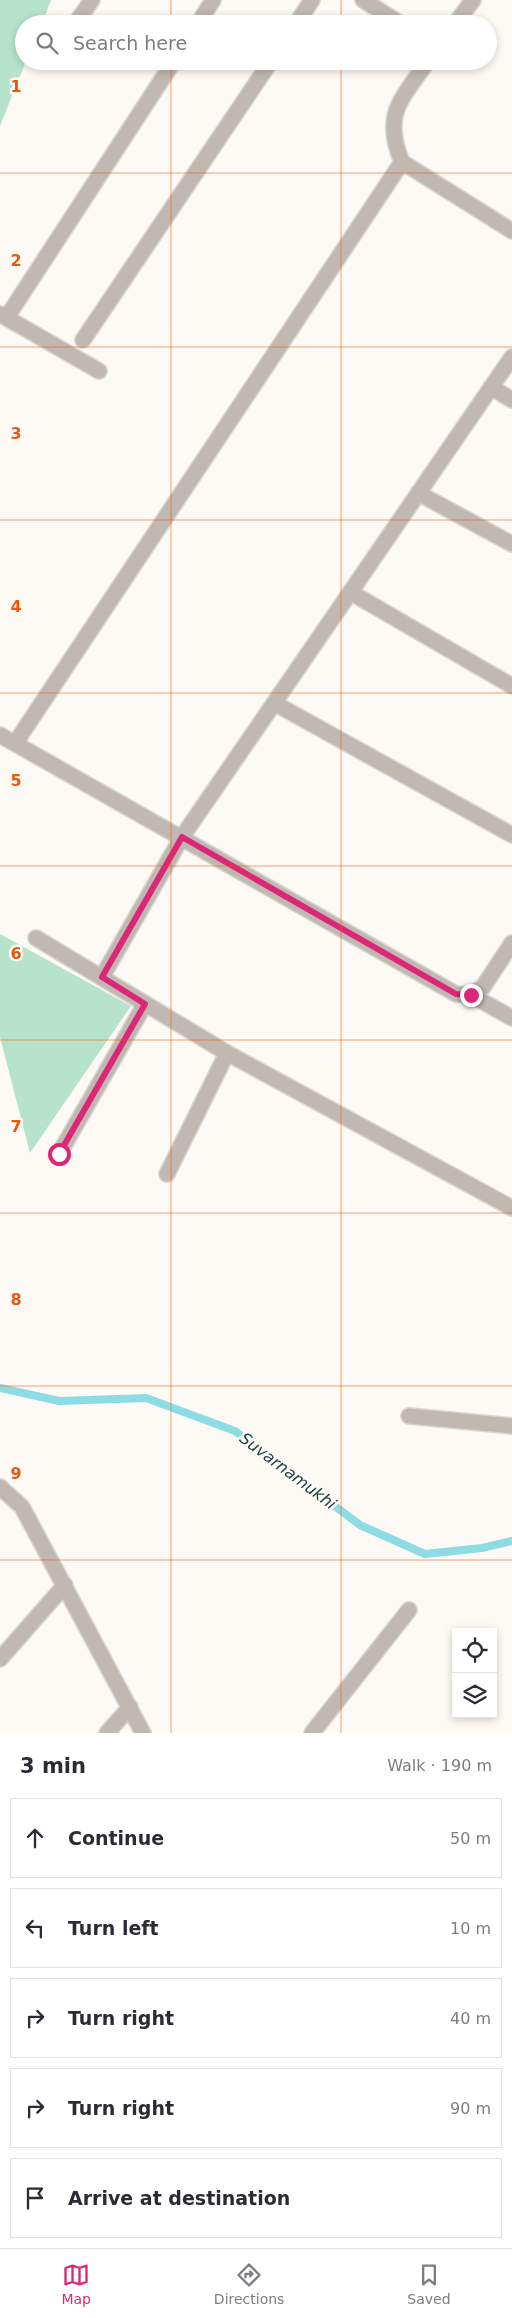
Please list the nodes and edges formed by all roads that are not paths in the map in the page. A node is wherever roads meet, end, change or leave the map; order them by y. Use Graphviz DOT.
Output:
graph roads {
  1 [pos="92,0"];
  2 [pos="213,0"];
  3 [pos="312,0"];
  4 [pos="363,0"];
  5 [pos="473,0"];
  6 [pos="81,15"];
  7 [pos="204,15"];
  8 [pos="302,15"];
  9 [pos="387,15"];
  10 [pos="462,15"];
  11 [pos="168,70"];
  12 [pos="265,70"];
  13 [pos="422,70"];
  14 [pos="402,162"];
  15 [pos="512,231"];
  16 [pos="3,315"];
  17 [pos="83,340"];
  18 [pos="512,357"];
  19 [pos="99,370"];
  20 [pos="491,387"];
  21 [pos="512,400"];
  22 [pos="418,493"];
  23 [pos="512,544"];
  24 [pos="350,592"];
  25 [pos="512,686"];
  26 [pos="274,703"];
  27 [pos="0,735"];
  28 [pos="16,742"];
  29 [pos="512,835"];
  30 [pos="182,837"];
  31 [pos="36,938"];
  32 [pos="512,943"];
  33 [pos="102,977"];
  34 [pos="471,995"];
  35 [pos="145,1004"];
  36 [pos="512,1018"];
  37 [pos="227,1053"];
  38 [pos="59,1154"];
  39 [pos="166,1174"];
  40 [pos="512,1208"];
  41 [pos="409,1416"];
  42 [pos="512,1426"];
  43 [pos="0,1487"];
  44 [pos="66,1586"];
  45 [pos="409,1610"];
  46 [pos="0,1659"];
  47 [pos="130,1707"];
  48 [pos="107,1733"];
  49 [pos="143,1733"];
  50 [pos="312,1733"];
  1 -- 6 [label="street"];
  2 -- 7 [label="street"];
  3 -- 8 [label="street"];
  4 -- 9 [label="street"];
  5 -- 10 [label="street"];
  11 -- 16 [label="street"];
  12 -- 17 [label="street"];
  13 -- 14 [label="street"];
  14 -- 15 [label="street"];
  14 -- 28 [label="street"];
  16 -- 19 [label="street"];
  18 -- 20 [label="street"];
  20 -- 21 [label="street"];
  20 -- 22 [label="street"];
  22 -- 23 [label="street"];
  22 -- 24 [label="street"];
  24 -- 25 [label="street"];
  24 -- 26 [label="street"];
  26 -- 29 [label="street"];
  26 -- 30 [label="street"];
  27 -- 28 [label="street"];
  28 -- 30 [label="street"];
  30 -- 33 [label="street"];
  30 -- 34 [label="street"];
  31 -- 33 [label="street"];
  32 -- 34 [label="street"];
  33 -- 35 [label="street"];
  34 -- 36 [label="street"];
  35 -- 37 [label="street"];
  35 -- 38 [label="street"];
  37 -- 39 [label="street"];
  37 -- 40 [label="street"];
  41 -- 42 [label="street"];
  43 -- 44 [label="street"];
  44 -- 46 [label="street"];
  44 -- 47 [label="street"];
  45 -- 50 [label="street"];
  47 -- 48 [label="street"];
  47 -- 49 [label="street"];
}
